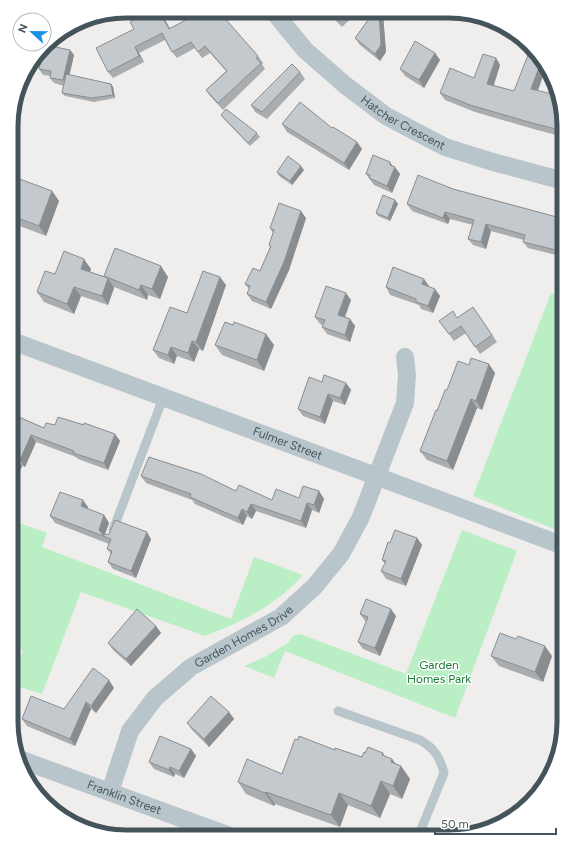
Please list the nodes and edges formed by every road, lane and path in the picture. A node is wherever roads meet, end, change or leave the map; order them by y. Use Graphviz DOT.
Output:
graph roads {
  1 [pos="279,18"];
  2 [pos="557,179"];
  3 [pos="18,343"];
  4 [pos="405,357"];
  5 [pos="163,398"];
  6 [pos="375,477"];
  7 [pos="110,537"];
  8 [pos="557,543"];
  9 [pos="338,711"];
  10 [pos="25,760"];
  11 [pos="110,792"];
  12 [pos="214,830"];
  13 [pos="421,830"];
  1 -- 2 [label="street, Hatcher Crescent"];
  3 -- 5 [label="street, Fulmer Street"];
  4 -- 6 [label="street, Garden Homes Drive"];
  5 -- 6 [label="street, Fulmer Street"];
  5 -- 7 [label="lane"];
  6 -- 8 [label="street, Fulmer Street"];
  6 -- 11 [label="street, Garden Homes Drive"];
  9 -- 13 [label="lane"];
  10 -- 11 [label="street, Franklin Street"];
  11 -- 12 [label="street, Franklin Street"];
}
